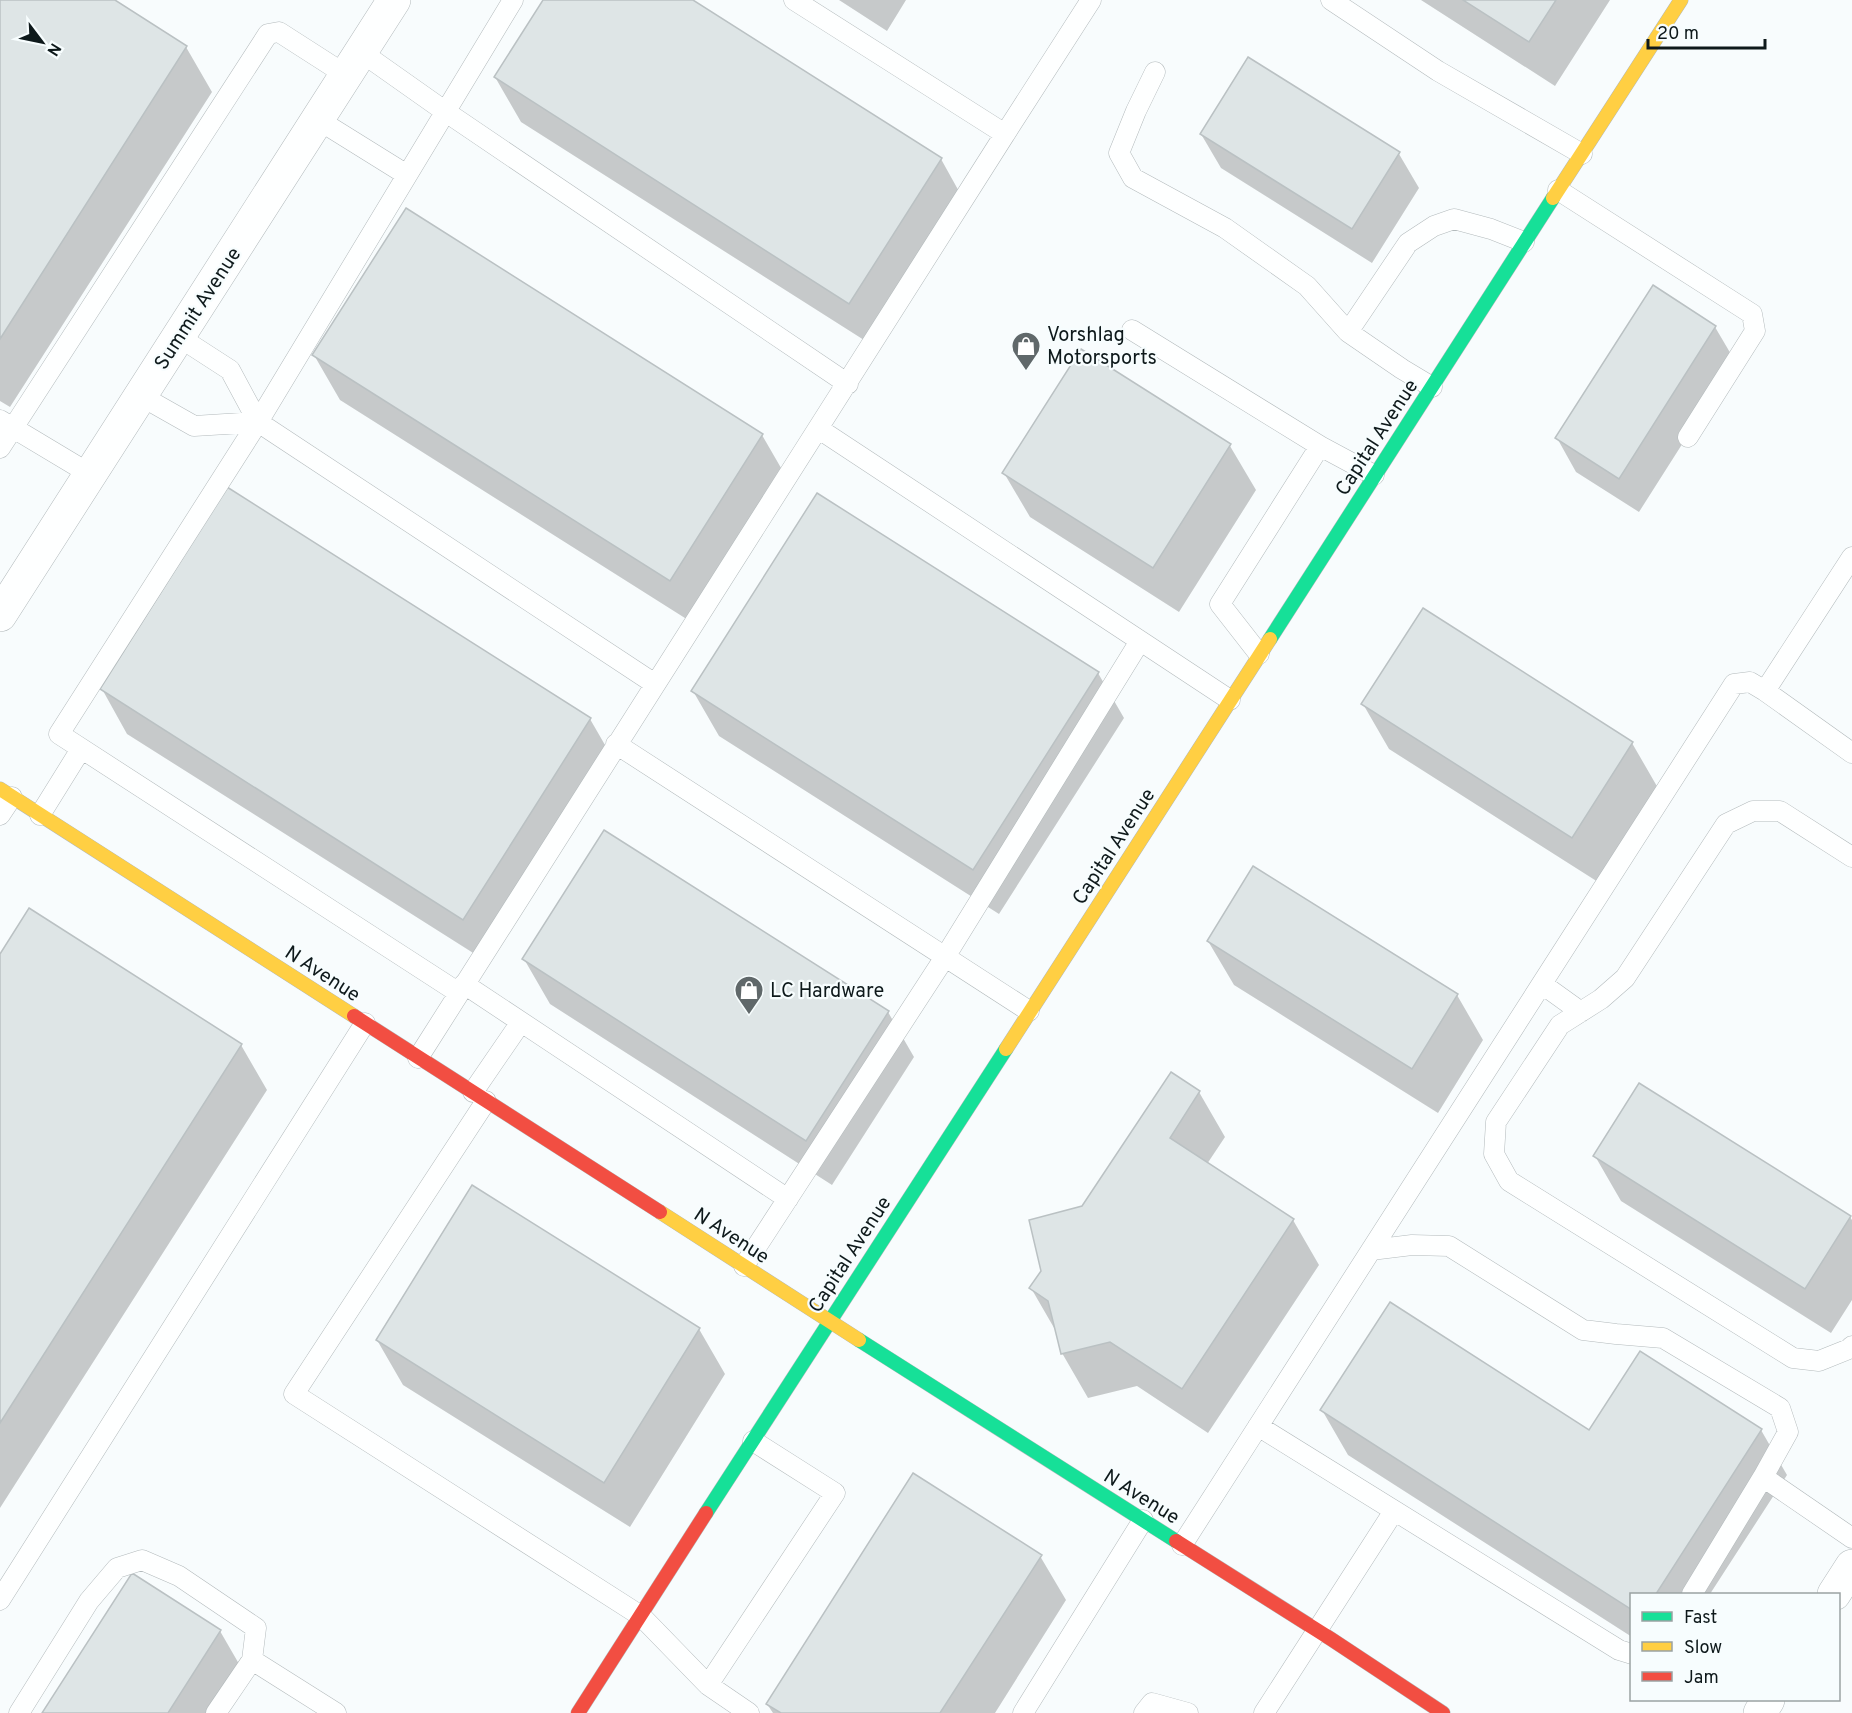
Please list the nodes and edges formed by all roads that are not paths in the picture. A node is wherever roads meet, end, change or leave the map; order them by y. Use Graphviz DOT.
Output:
graph roads {
  1 [pos="394,0"];
  2 [pos="513,0"];
  3 [pos="794,0"];
  4 [pos="1091,0"];
  5 [pos="1331,0"];
  6 [pos="1681,0"];
  7 [pos="354,63"];
  8 [pos="1155,72"];
  9 [pos="446,112"];
  10 [pos="317,119"];
  11 [pos="1005,134"];
  12 [pos="1582,154"];
  13 [pos="407,176"];
  14 [pos="1558,190"];
  15 [pos="1524,242"];
  16 [pos="1132,330"];
  17 [pos="1348,332"];
  18 [pos="179,337"];
  19 [pos="848,384"];
  20 [pos="1432,387"];
  21 [pos="141,396"];
  22 [pos="258,423"];
  23 [pos="6,424"];
  24 [pos="819,429"];
  25 [pos="1688,437"];
  26 [pos="1320,446"];
  27 [pos="0,448"];
  28 [pos="90,474"];
  29 [pos="1374,475"];
  30 [pos="1852,557"];
  31 [pos="0,615"];
  32 [pos="1140,641"];
  33 [pos="1259,654"];
  34 [pos="655,684"];
  35 [pos="1765,691"];
  36 [pos="1230,700"];
  37 [pos="616,744"];
  38 [pos="81,749"];
  39 [pos="1852,753"];
  40 [pos="6,793"];
  41 [pos="0,815"];
  42 [pos="40,815"];
  43 [pos="1852,856"];
  44 [pos="945,957"];
  45 [pos="1542,984"];
  46 [pos="462,988"];
  47 [pos="1029,1011"];
  48 [pos="1581,1012"];
  49 [pos="521,1022"];
  50 [pos="365,1023"];
  51 [pos="418,1058"];
  52 [pos="480,1097"];
  53 [pos="788,1199"];
  54 [pos="1371,1250"];
  55 [pos="744,1266"];
  56 [pos="829,1321"];
  57 [pos="1852,1346"];
  58 [pos="1258,1426"];
  59 [pos="753,1441"];
  60 [pos="1763,1478"];
  61 [pos="1394,1511"];
  62 [pos="1143,1520"];
  63 [pos="1852,1538"];
  64 [pos="1182,1545"];
  65 [pos="1852,1566"];
  66 [pos="1693,1593"];
  67 [pos="1835,1593"];
  68 [pos="0,1600"];
  69 [pos="641,1616"];
  70 [pos="1318,1631"];
  71 [pos="1630,1653"];
  72 [pos="252,1659"];
  73 [pos="708,1685"];
  74 [pos="19,1713"];
  75 [pos="216,1713"];
  76 [pos="336,1713"];
  77 [pos="578,1713"];
  78 [pos="749,1713"];
  79 [pos="1023,1713"];
  80 [pos="1144,1713"];
  81 [pos="1188,1713"];
  82 [pos="1264,1713"];
  83 [pos="1443,1713"];
  1 -- 7 [label="street, Summit Avenue"];
  2 -- 9 [label="lane"];
  3 -- 11 [label="lane"];
  4 -- 11 [label="lane"];
  5 -- 12 [label="lane"];
  6 -- 12 [label="street, Capital Avenue"];
  7 -- 9 [label="lane"];
  7 -- 10 [label="street, Summit Avenue"];
  7 -- 23 [label="lane"];
  8 -- 17 [label="lane"];
  9 -- 13 [label="lane"];
  9 -- 19 [label="lane"];
  10 -- 13 [label="lane"];
  10 -- 18 [label="street, Summit Avenue"];
  11 -- 19 [label="lane"];
  12 -- 14 [label="street, Capital Avenue"];
  13 -- 22 [label="lane"];
  14 -- 15 [label="street, Capital Avenue"];
  14 -- 25 [label="lane"];
  15 -- 17 [label="lane"];
  15 -- 20 [label="street, Capital Avenue"];
  16 -- 26 [label="lane"];
  17 -- 20 [label="lane"];
  18 -- 21 [label="street, Summit Avenue"];
  18 -- 22 [label="lane"];
  19 -- 24 [label="lane"];
  20 -- 29 [label="street, Capital Avenue"];
  21 -- 22 [label="lane"];
  21 -- 28 [label="street, Summit Avenue"];
  22 -- 34 [label="lane"];
  22 -- 38 [label="lane"];
  23 -- 27 [label="lane"];
  23 -- 28 [label="lane"];
  24 -- 32 [label="lane"];
  24 -- 34 [label="lane"];
  26 -- 29 [label="lane"];
  26 -- 33 [label="lane"];
  28 -- 31 [label="street, Summit Avenue"];
  29 -- 33 [label="street, Capital Avenue"];
  30 -- 35 [label="lane"];
  32 -- 36 [label="lane"];
  32 -- 44 [label="lane"];
  33 -- 36 [label="street, Capital Avenue"];
  34 -- 37 [label="lane"];
  35 -- 39 [label="lane"];
  35 -- 45 [label="lane"];
  36 -- 47 [label="street, Capital Avenue"];
  37 -- 44 [label="lane"];
  37 -- 46 [label="lane"];
  38 -- 42 [label="lane"];
  38 -- 46 [label="lane"];
  40 -- 41 [label="lane"];
  40 -- 42 [label="street, N Avenue"];
  42 -- 50 [label="street, N Avenue"];
  43 -- 48 [label="lane"];
  44 -- 47 [label="lane"];
  44 -- 53 [label="lane"];
  45 -- 48 [label="lane"];
  45 -- 54 [label="lane"];
  46 -- 49 [label="lane"];
  46 -- 51 [label="lane"];
  47 -- 56 [label="street, Capital Avenue"];
  48 -- 57 [label="lane"];
  49 -- 52 [label="lane"];
  49 -- 53 [label="lane"];
  50 -- 51 [label="street, N Avenue"];
  50 -- 68 [label="lane"];
  51 -- 52 [label="street, N Avenue"];
  52 -- 55 [label="street, N Avenue"];
  52 -- 69 [label="lane"];
  53 -- 55 [label="lane"];
  54 -- 58 [label="lane"];
  54 -- 60 [label="lane"];
  55 -- 56 [label="street, N Avenue"];
  56 -- 59 [label="street, Capital Avenue"];
  56 -- 62 [label="street, N Avenue"];
  58 -- 61 [label="lane"];
  58 -- 64 [label="lane"];
  59 -- 69 [label="street, Capital Avenue"];
  59 -- 73 [label="lane"];
  60 -- 63 [label="lane"];
  60 -- 66 [label="lane"];
  61 -- 70 [label="lane"];
  61 -- 71 [label="lane"];
  62 -- 64 [label="street, N Avenue"];
  62 -- 79 [label="lane"];
  64 -- 70 [label="street, N Avenue"];
  65 -- 67 [label="street"];
  69 -- 73 [label="lane"];
  69 -- 77 [label="street, Capital Avenue"];
  70 -- 82 [label="lane"];
  70 -- 83 [label="street, N Avenue"];
  72 -- 74 [label="lane"];
  72 -- 75 [label="lane"];
  72 -- 76 [label="lane"];
  73 -- 78 [label="lane"];
  80 -- 81 [label="lane"];
}
